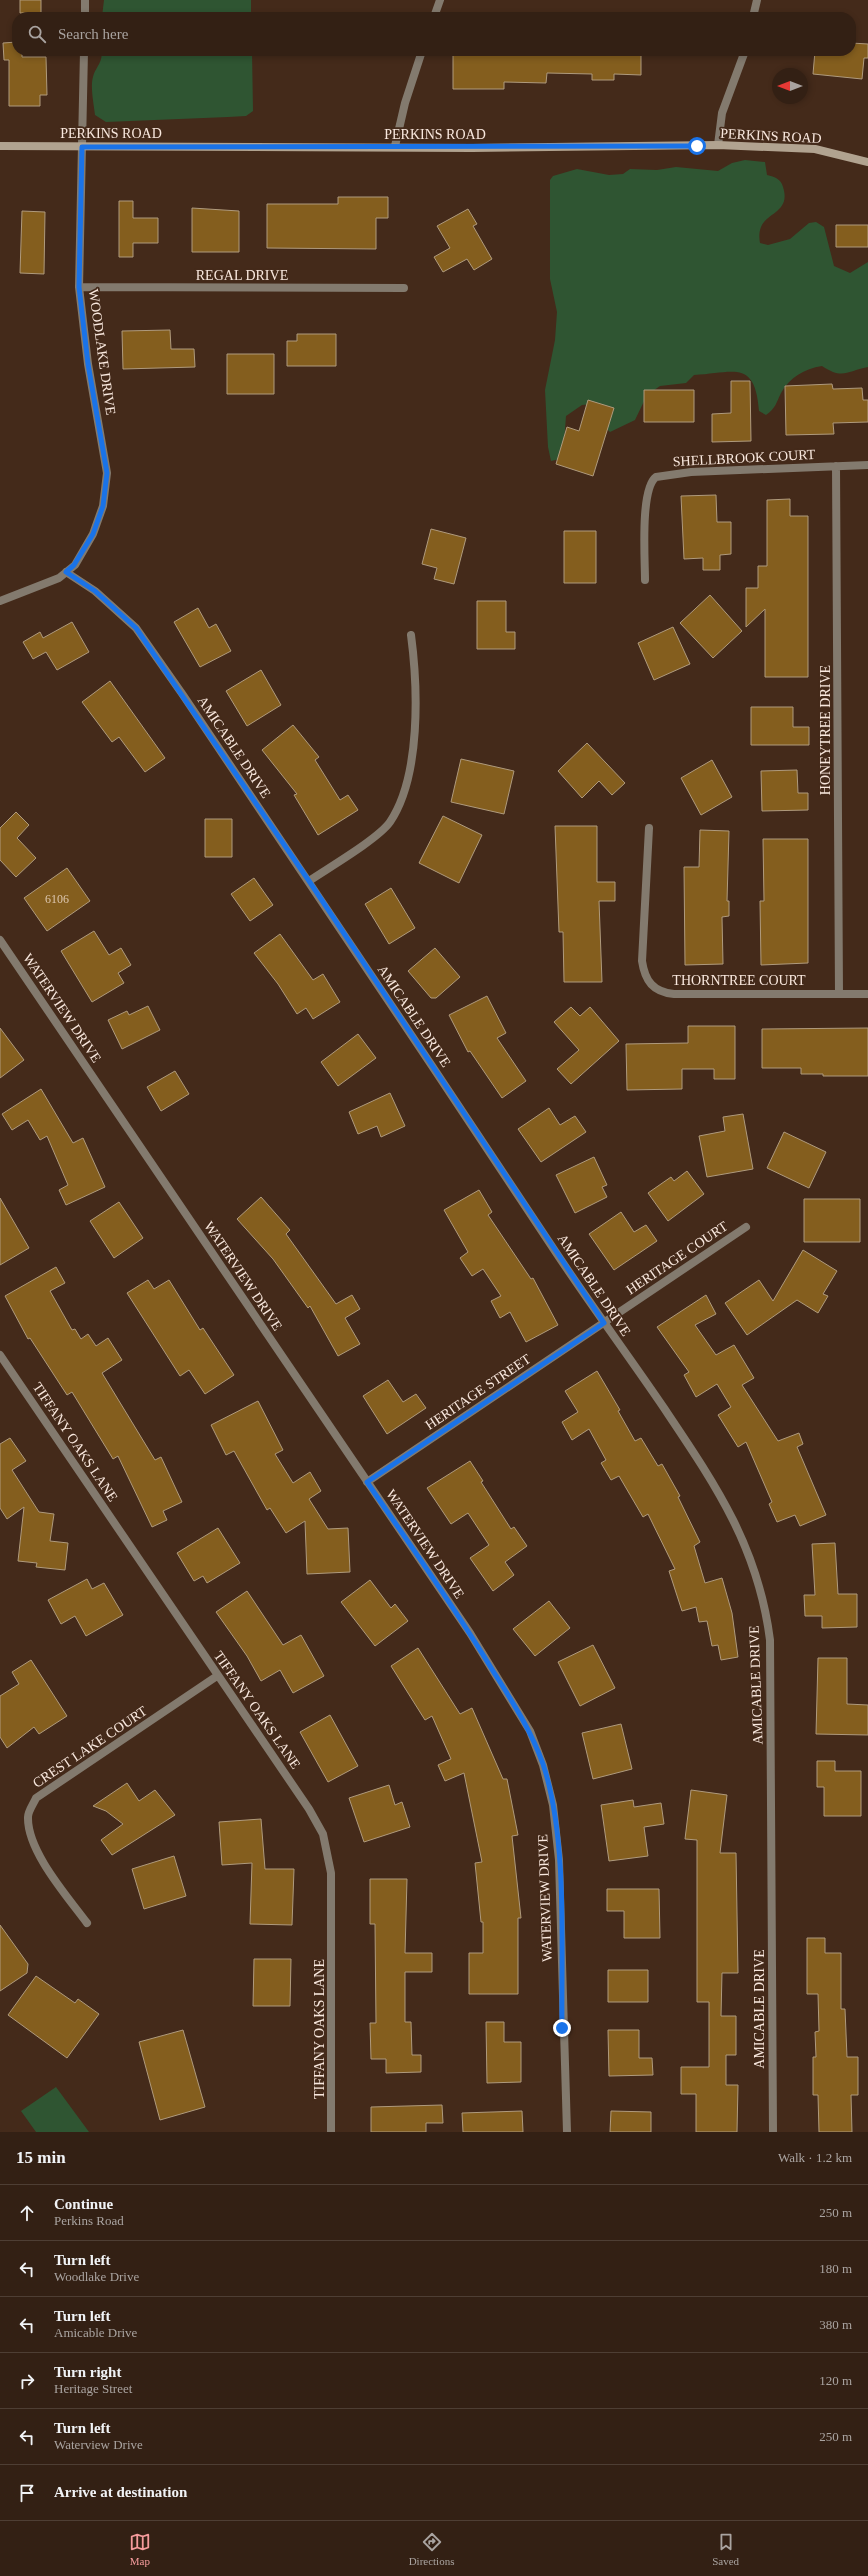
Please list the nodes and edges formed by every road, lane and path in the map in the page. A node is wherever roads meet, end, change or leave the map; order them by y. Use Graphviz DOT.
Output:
graph roads {
  1 [pos="85,0"];
  2 [pos="440,0"];
  3 [pos="757,0"];
  4 [pos="85,12"];
  5 [pos="436,12"];
  6 [pos="754,12"];
  7 [pos="84,56"];
  8 [pos="420,56"];
  9 [pos="743,56"];
  10 [pos="718,145"];
  11 [pos="0,146"];
  12 [pos="395,146"];
  13 [pos="82,147"];
  14 [pos="868,162"];
  15 [pos="79,287"];
  16 [pos="404,288"];
  17 [pos="868,465"];
  18 [pos="836,466"];
  19 [pos="66,572"];
  20 [pos="645,580"];
  21 [pos="0,601"];
  22 [pos="411,635"];
  23 [pos="649,828"];
  24 [pos="309,881"];
  25 [pos="0,940"];
  26 [pos="839,994"];
  27 [pos="868,994"];
  28 [pos="746,1228"];
  29 [pos="604,1323"];
  30 [pos="0,1355"];
  31 [pos="367,1482"];
  32 [pos="217,1676"];
  33 [pos="87,1923"];
  34 [pos="331,2132"];
  35 [pos="567,2132"];
  36 [pos="773,2132"];
  1 -- 4 [label="street"];
  2 -- 5 [label="street"];
  3 -- 6 [label="street"];
  7 -- 13 [label="street, WOODLAKE DRIVE"];
  8 -- 12 [label="street"];
  9 -- 10 [label="street"];
  10 -- 12 [label="main road, PERKINS ROAD"];
  10 -- 14 [label="main road, PERKINS ROAD"];
  11 -- 13 [label="main road, PERKINS ROAD"];
  12 -- 13 [label="main road, PERKINS ROAD"];
  13 -- 15 [label="street, WOODLAKE DRIVE"];
  15 -- 16 [label="street, REGAL DRIVE"];
  15 -- 19 [label="street, WOODLAKE DRIVE"];
  17 -- 18 [label="street, SHELLBROOK COURT"];
  18 -- 20 [label="street, SHELLBROOK COURT"];
  18 -- 26 [label="street, HONEYTREE DRIVE"];
  19 -- 21 [label="street, WOODLAKE DRIVE"];
  19 -- 24 [label="street, AMICABLE DRIVE"];
  22 -- 24 [label="street"];
  23 -- 26 [label="street, THORNTREE COURT"];
  24 -- 29 [label="street, AMICABLE DRIVE"];
  25 -- 31 [label="street, WATERVIEW DRIVE"];
  26 -- 27 [label="street, THORNTREE COURT"];
  28 -- 29 [label="street, HERITAGE COURT"];
  29 -- 31 [label="street, HERITAGE STREET"];
  29 -- 36 [label="street, AMICABLE DRIVE"];
  30 -- 32 [label="street, TIFFANY OAKS LANE"];
  31 -- 35 [label="street, WATERVIEW DRIVE"];
  32 -- 33 [label="street, CREST LAKE COURT"];
  32 -- 34 [label="street, TIFFANY OAKS LANE"];
}
